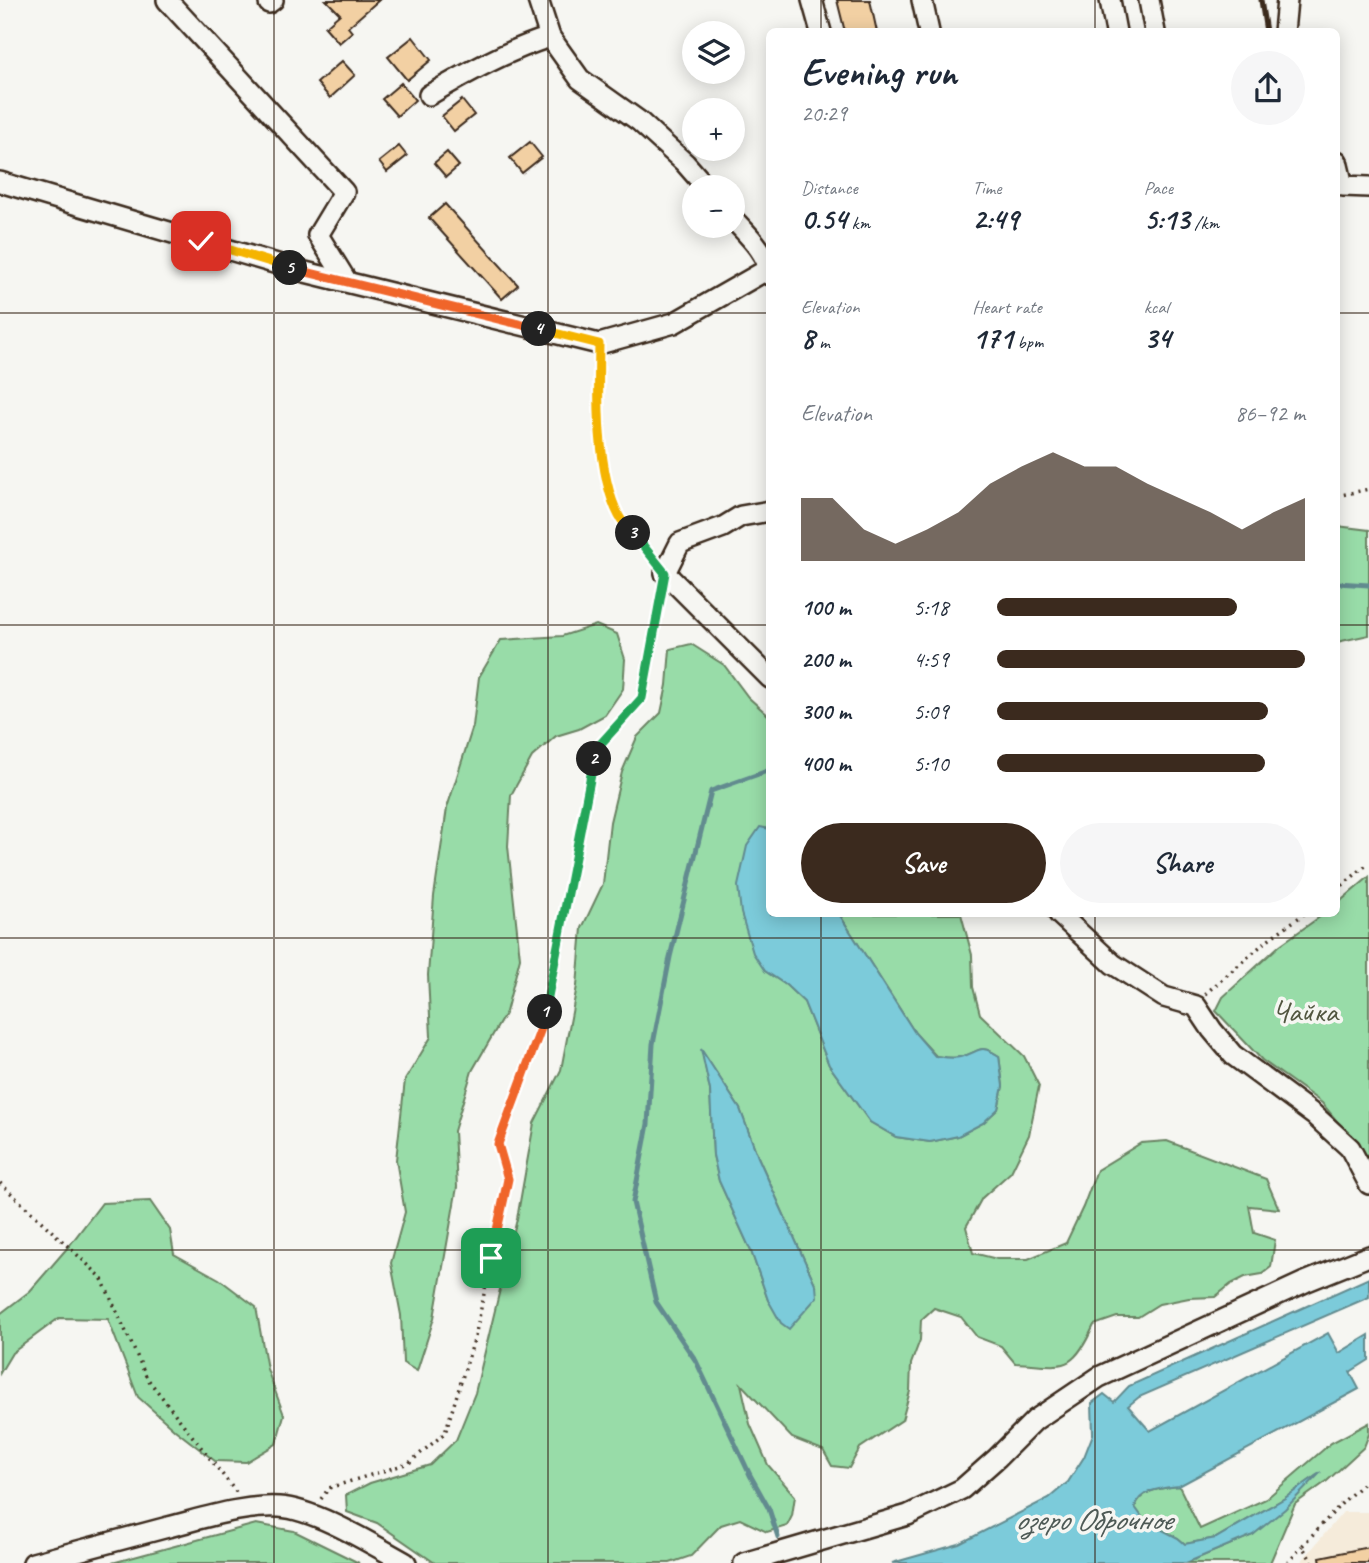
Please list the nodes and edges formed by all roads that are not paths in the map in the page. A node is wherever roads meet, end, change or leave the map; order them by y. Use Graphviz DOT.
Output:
graph roads {
  1 [pos="167,0"];
  2 [pos="538,0"];
  3 [pos="812,0"];
  4 [pos="922,0"];
  5 [pos="1110,0"];
  6 [pos="1149,0"];
  7 [pos="1287,0"];
  8 [pos="820,28"];
  9 [pos="928,28"];
  10 [pos="1115,28"];
  11 [pos="1154,28"];
  12 [pos="1284,28"];
  13 [pos="550,37"];
  14 [pos="429,96"];
  15 [pos="1340,174"];
  16 [pos="696,175"];
  17 [pos="0,181"];
  18 [pos="1369,187"];
  19 [pos="745,233"];
  20 [pos="766,261"];
  21 [pos="766,270"];
  22 [pos="346,280"];
  23 [pos="766,512"];
  24 [pos="766,674"];
  25 [pos="1062,917"];
  26 [pos="1369,1184"];
  27 [pos="1369,1256"];
  28 [pos="33,1563"];
  29 [pos="406,1563"];
  30 [pos="744,1563"];
  1 -- 22 [label="street"];
  2 -- 13 [label="street"];
  3 -- 8 [label="street"];
  4 -- 9 [label="street"];
  5 -- 10 [label="street"];
  6 -- 11 [label="street"];
  7 -- 12 [label="street"];
  13 -- 14 [label="street"];
  13 -- 16 [label="street"];
  15 -- 18 [label="street"];
  17 -- 22 [label="street"];
  19 -- 20 [label="street"];
  21 -- 22 [label="street"];
  23 -- 24 [label="street"];
  25 -- 26 [label="street"];
  27 -- 30 [label="street"];
  28 -- 29 [label="street"];
}
